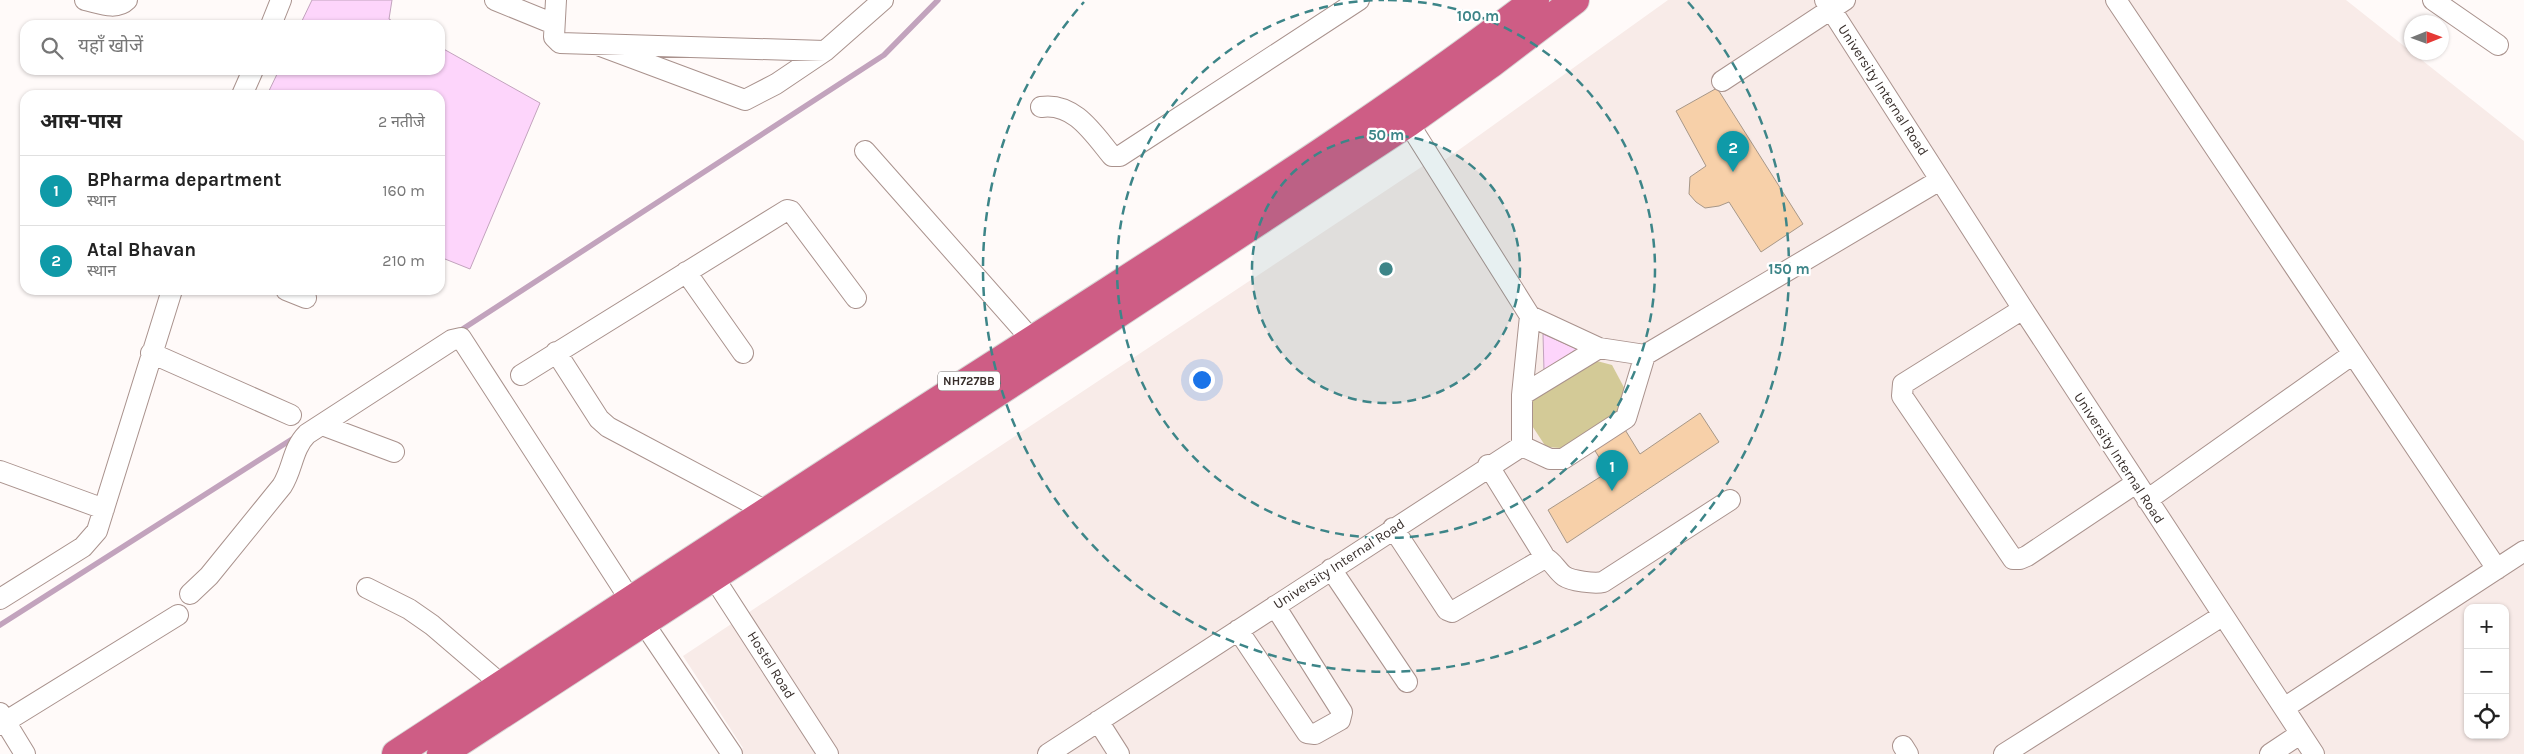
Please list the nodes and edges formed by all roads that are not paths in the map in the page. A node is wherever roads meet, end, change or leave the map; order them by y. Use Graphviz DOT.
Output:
graph roads {
  1 [pos="86,0"];
  2 [pos="127,0"];
  3 [pos="282,0"];
  4 [pos="495,0"];
  5 [pos="556,0"];
  6 [pos="883,0"];
  7 [pos="1359,0"];
  8 [pos="1535,0"];
  9 [pos="1575,0"];
  10 [pos="2116,0"];
  11 [pos="2433,0"];
  12 [pos="1834,3"];
  13 [pos="273,20"];
  14 [pos="554,24"];
  15 [pos="595,44"];
  16 [pos="2498,45"];
  17 [pos="825,51"];
  18 [pos="251,75"];
  19 [pos="1722,81"];
  20 [pos="244,90"];
  21 [pos="1041,107"];
  22 [pos="1402,112"];
  23 [pos="865,151"];
  24 [pos="1940,180"];
  25 [pos="686,272"];
  26 [pos="170,295"];
  27 [pos="298,295"];
  28 [pos="306,298"];
  29 [pos="856,298"];
  30 [pos="2023,309"];
  31 [pos="1530,316"];
  32 [pos="1032,340"];
  33 [pos="1599,348"];
  34 [pos="556,352"];
  35 [pos="151,353"];
  36 [pos="743,353"];
  37 [pos="2353,354"];
  38 [pos="1645,355"];
  39 [pos="521,375"];
  40 [pos="1522,395"];
  41 [pos="291,415"];
  42 [pos="322,425"];
  43 [pos="1522,446"];
  44 [pos="394,452"];
  45 [pos="1488,466"];
  46 [pos="0,471"];
  47 [pos="2141,491"];
  48 [pos="1730,500"];
  49 [pos="104,509"];
  50 [pos="768,512"];
  51 [pos="1393,528"];
  52 [pos="2524,551"];
  53 [pos="1544,557"];
  54 [pos="707,566"];
  55 [pos="1331,568"];
  56 [pos="2497,568"];
  57 [pos="367,588"];
  58 [pos="190,594"];
  59 [pos="0,599"];
  60 [pos="1275,606"];
  61 [pos="637,611"];
  62 [pos="178,615"];
  63 [pos="2222,616"];
  64 [pos="1238,630"];
  65 [pos="1407,682"];
  66 [pos="502,685"];
  67 [pos="2284,708"];
  68 [pos="2,720"];
  69 [pos="1098,721"];
  70 [pos="2300,734"];
  71 [pos="25,754"];
  72 [pos="396,754"];
  73 [pos="441,754"];
  74 [pos="732,754"];
  75 [pos="828,754"];
  76 [pos="1048,754"];
  77 [pos="1119,754"];
  78 [pos="2004,754"];
  79 [pos="2270,754"];
  80 [pos="2314,754"];
  1 -- 2 [label="street"];
  3 -- 13 [label="street"];
  4 -- 14 [label="street"];
  5 -- 14 [label="street"];
  6 -- 17 [label="street"];
  7 -- 21 [label="street"];
  8 -- 22 [label="highway, NH727BB"];
  9 -- 22 [label="highway, NH727BB"];
  10 -- 37 [label="street"];
  11 -- 16 [label="street"];
  12 -- 19 [label="street"];
  12 -- 24 [label="street, University Internal Road"];
  14 -- 15 [label="street"];
  15 -- 17 [label="street"];
  15 -- 17 [label="street"];
  18 -- 20 [label="street"];
  22 -- 31 [label="street"];
  22 -- 32 [label="highway, NH727BB"];
  22 -- 54 [label="highway, NH727BB"];
  23 -- 32 [label="street"];
  24 -- 30 [label="street, University Internal Road"];
  24 -- 38 [label="street"];
  25 -- 29 [label="street"];
  25 -- 34 [label="street"];
  25 -- 36 [label="street"];
  26 -- 35 [label="street"];
  27 -- 28 [label="street"];
  30 -- 47 [label="street, University Internal Road"];
  30 -- 47 [label="street"];
  31 -- 33 [label="street"];
  31 -- 40 [label="street"];
  32 -- 50 [label="highway, NH727BB"];
  33 -- 38 [label="street"];
  33 -- 40 [label="street"];
  34 -- 39 [label="street"];
  34 -- 50 [label="street"];
  35 -- 41 [label="street"];
  35 -- 49 [label="street"];
  37 -- 47 [label="street"];
  37 -- 56 [label="street"];
  38 -- 43 [label="street"];
  40 -- 43 [label="street"];
  42 -- 44 [label="street"];
  42 -- 58 [label="street"];
  42 -- 61 [label="street"];
  43 -- 45 [label="street, University Internal Road"];
  45 -- 51 [label="street, University Internal Road"];
  45 -- 53 [label="street"];
  46 -- 49 [label="street"];
  47 -- 63 [label="street, University Internal Road"];
  48 -- 53 [label="street"];
  49 -- 59 [label="street"];
  50 -- 54 [label="highway, NH727BB"];
  51 -- 53 [label="street"];
  51 -- 55 [label="street, University Internal Road"];
  52 -- 56 [label="street"];
  54 -- 61 [label="highway, NH727BB"];
  54 -- 75 [label="street, Hostel Road"];
  55 -- 60 [label="street, University Internal Road"];
  55 -- 65 [label="street"];
  56 -- 67 [label="street"];
  57 -- 66 [label="street"];
  60 -- 64 [label="street, University Internal Road"];
  60 -- 64 [label="street"];
  61 -- 66 [label="highway, NH727BB"];
  61 -- 73 [label="highway, NH727BB"];
  61 -- 74 [label="street"];
  62 -- 68 [label="street"];
  63 -- 67 [label="street, University Internal Road"];
  63 -- 78 [label="street"];
  64 -- 69 [label="street, University Internal Road"];
  66 -- 72 [label="highway, NH727BB"];
  67 -- 70 [label="street, University Internal Road"];
  68 -- 71 [label="street"];
  69 -- 76 [label="street, University Internal Road"];
  69 -- 77 [label="street"];
  70 -- 79 [label="street"];
  70 -- 80 [label="street, University Internal Road"];
}
